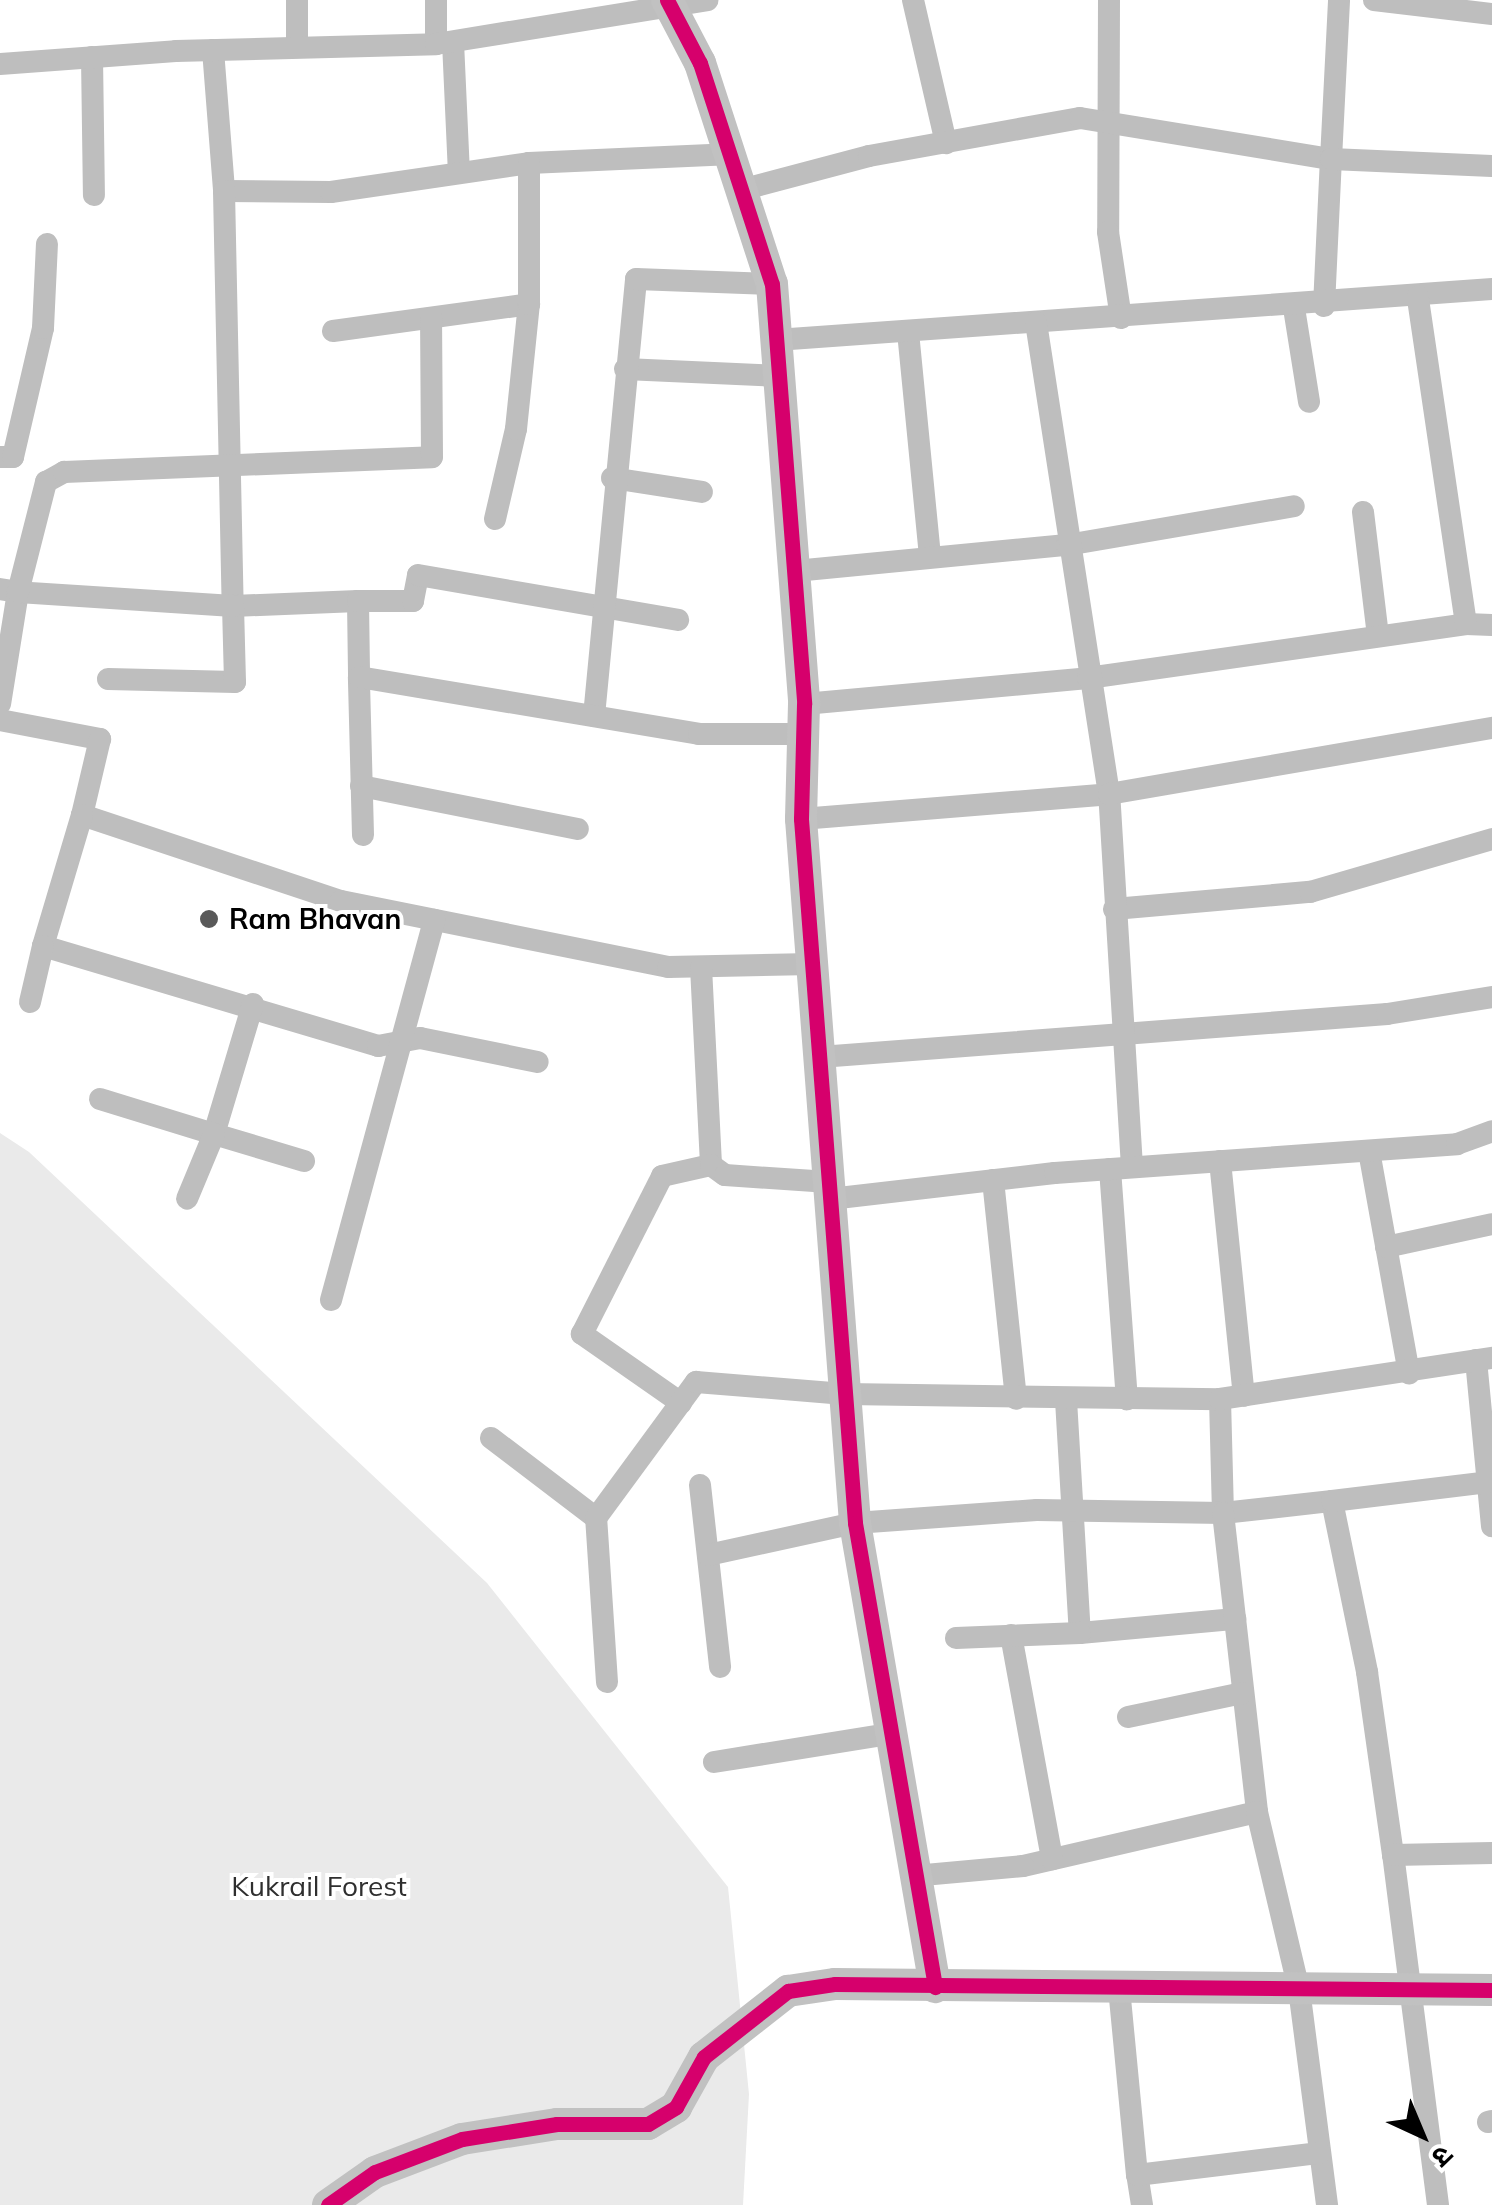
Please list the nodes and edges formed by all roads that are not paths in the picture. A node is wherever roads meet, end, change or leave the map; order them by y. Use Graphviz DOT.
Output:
graph roads {
  1 [pos="297,0"];
  2 [pos="436,0"];
  3 [pos="708,0"];
  4 [pos="914,0"];
  5 [pos="1110,0"];
  6 [pos="1338,0"];
  7 [pos="1374,0"];
  8 [pos="670,4"];
  9 [pos="1492,14"];
  10 [pos="444,43"];
  11 [pos="297,47"];
  12 [pos="213,50"];
  13 [pos="92,57"];
  14 [pos="0,64"];
  15 [pos="1104,122"];
  16 [pos="946,143"];
  17 [pos="733,154"];
  18 [pos="1330,159"];
  19 [pos="530,164"];
  20 [pos="1492,166"];
  21 [pos="459,172"];
  22 [pos="745,189"];
  23 [pos="224,192"];
  24 [pos="94,196"];
  25 [pos="46,244"];
  26 [pos="772,284"];
  27 [pos="1492,289"];
  28 [pos="1418,297"];
  29 [pos="529,304"];
  30 [pos="1324,306"];
  31 [pos="1294,308"];
  32 [pos="431,318"];
  33 [pos="1122,318"];
  34 [pos="1036,324"];
  35 [pos="333,331"];
  36 [pos="908,332"];
  37 [pos="776,340"];
  38 [pos="625,369"];
  39 [pos="778,376"];
  40 [pos="1309,402"];
  41 [pos="0,457"];
  42 [pos="230,467"];
  43 [pos="612,478"];
  44 [pos="702,492"];
  45 [pos="1294,506"];
  46 [pos="1363,512"];
  47 [pos="495,519"];
  48 [pos="1067,545"];
  49 [pos="930,554"];
  50 [pos="795,571"];
  51 [pos="9,590"];
  52 [pos="358,601"];
  53 [pos="233,606"];
  54 [pos="601,606"];
  55 [pos="678,620"];
  56 [pos="1466,624"];
  57 [pos="1492,625"];
  58 [pos="1378,636"];
  59 [pos="358,677"];
  60 [pos="1088,678"];
  61 [pos="108,679"];
  62 [pos="0,704"];
  63 [pos="594,716"];
  64 [pos="803,719"];
  65 [pos="0,720"];
  66 [pos="1492,728"];
  67 [pos="361,786"];
  68 [pos="1109,794"];
  69 [pos="82,815"];
  70 [pos="801,819"];
  71 [pos="578,829"];
  72 [pos="363,835"];
  73 [pos="1492,839"];
  74 [pos="1114,909"];
  75 [pos="434,920"];
  76 [pos="44,946"];
  77 [pos="812,964"];
  78 [pos="700,966"];
  79 [pos="1492,997"];
  80 [pos="30,1002"];
  81 [pos="253,1004"];
  82 [pos="1120,1034"];
  83 [pos="402,1042"];
  84 [pos="820,1058"];
  85 [pos="538,1062"];
  86 [pos="100,1099"];
  87 [pos="1492,1130"];
  88 [pos="214,1134"];
  89 [pos="1369,1151"];
  90 [pos="304,1161"];
  91 [pos="1220,1161"];
  92 [pos="711,1165"];
  93 [pos="1121,1168"];
  94 [pos="993,1180"];
  95 [pos="830,1190"];
  96 [pos="186,1199"];
  97 [pos="1492,1224"];
  98 [pos="1386,1246"];
  99 [pos="330,1300"];
  100 [pos="1484,1359"];
  101 [pos="1409,1373"];
  102 [pos="845,1394"];
  103 [pos="1244,1396"];
  104 [pos="1016,1399"];
  105 [pos="1127,1399"];
  106 [pos="1220,1399"];
  107 [pos="1066,1400"];
  108 [pos="681,1403"];
  109 [pos="491,1438"];
  110 [pos="1488,1482"];
  111 [pos="700,1485"];
  112 [pos="1332,1502"];
  113 [pos="1223,1512"];
  114 [pos="1073,1514"];
  115 [pos="596,1518"];
  116 [pos="855,1523"];
  117 [pos="1492,1526"];
  118 [pos="708,1555"];
  119 [pos="1235,1619"];
  120 [pos="1080,1633"];
  121 [pos="1012,1636"];
  122 [pos="956,1638"];
  123 [pos="720,1667"];
  124 [pos="607,1682"];
  125 [pos="1244,1693"];
  126 [pos="1128,1716"];
  127 [pos="888,1734"];
  128 [pos="714,1762"];
  129 [pos="1257,1812"];
  130 [pos="1492,1853"];
  131 [pos="1393,1855"];
  132 [pos="1052,1859"];
  133 [pos="914,1876"];
  134 [pos="934,1987"];
  135 [pos="1118,1988"];
  136 [pos="1299,1990"];
  137 [pos="1410,1990"];
  138 [pos="1492,1990"];
  139 [pos="1320,2153"];
  140 [pos="1138,2175"];
  141 [pos="328,2205"];
  142 [pos="1142,2205"];
  143 [pos="1327,2205"];
  144 [pos="1438,2205"];
  1 -- 11 [label="street"];
  2 -- 10 [label="street"];
  3 -- 8 [label="street"];
  4 -- 16 [label="street"];
  5 -- 15 [label="street"];
  6 -- 18 [label="street"];
  7 -- 9 [label="street"];
  8 -- 10 [label="street"];
  8 -- 17 [label="street"];
  10 -- 11 [label="street"];
  10 -- 21 [label="street"];
  11 -- 12 [label="street"];
  12 -- 13 [label="street"];
  12 -- 23 [label="street"];
  13 -- 14 [label="street"];
  13 -- 24 [label="street"];
  15 -- 16 [label="street"];
  15 -- 18 [label="street"];
  15 -- 33 [label="street"];
  16 -- 22 [label="street"];
  17 -- 19 [label="street"];
  17 -- 22 [label="street"];
  18 -- 20 [label="street"];
  18 -- 30 [label="street"];
  19 -- 21 [label="street"];
  19 -- 29 [label="street"];
  21 -- 23 [label="street"];
  22 -- 26 [label="street"];
  23 -- 42 [label="street"];
  25 -- 41 [label="street"];
  26 -- 37 [label="street"];
  26 -- 38 [label="street"];
  27 -- 28 [label="street"];
  28 -- 30 [label="street"];
  28 -- 56 [label="street"];
  29 -- 32 [label="street"];
  29 -- 47 [label="street"];
  30 -- 31 [label="street"];
  31 -- 33 [label="street"];
  31 -- 40 [label="street"];
  32 -- 35 [label="street"];
  32 -- 42 [label="street"];
  33 -- 34 [label="street"];
  34 -- 36 [label="street"];
  34 -- 48 [label="street"];
  36 -- 37 [label="street"];
  36 -- 49 [label="street"];
  37 -- 39 [label="street"];
  38 -- 39 [label="street"];
  38 -- 43 [label="street"];
  39 -- 50 [label="street"];
  42 -- 51 [label="street"];
  42 -- 53 [label="street"];
  43 -- 44 [label="street"];
  43 -- 54 [label="street"];
  45 -- 48 [label="street"];
  46 -- 58 [label="street"];
  48 -- 49 [label="street"];
  48 -- 60 [label="street"];
  49 -- 50 [label="street"];
  50 -- 64 [label="street"];
  51 -- 53 [label="street"];
  51 -- 62 [label="street"];
  52 -- 53 [label="street"];
  52 -- 54 [label="street"];
  52 -- 59 [label="street"];
  53 -- 61 [label="street"];
  54 -- 55 [label="street"];
  54 -- 63 [label="street"];
  56 -- 57 [label="street"];
  56 -- 58 [label="street"];
  58 -- 60 [label="street"];
  59 -- 63 [label="street"];
  59 -- 67 [label="street"];
  60 -- 64 [label="street"];
  60 -- 68 [label="street"];
  63 -- 64 [label="street"];
  64 -- 70 [label="street"];
  65 -- 69 [label="street"];
  66 -- 68 [label="street"];
  67 -- 71 [label="street"];
  67 -- 72 [label="street"];
  68 -- 70 [label="street"];
  68 -- 74 [label="street"];
  69 -- 75 [label="street"];
  69 -- 76 [label="street"];
  70 -- 77 [label="street"];
  73 -- 74 [label="street"];
  74 -- 82 [label="street"];
  75 -- 78 [label="street"];
  75 -- 83 [label="street"];
  76 -- 80 [label="street"];
  76 -- 81 [label="street"];
  77 -- 78 [label="street"];
  77 -- 84 [label="street"];
  78 -- 92 [label="street"];
  79 -- 82 [label="street"];
  81 -- 83 [label="street"];
  81 -- 88 [label="street"];
  82 -- 84 [label="street"];
  82 -- 93 [label="street"];
  83 -- 85 [label="street"];
  83 -- 99 [label="street"];
  84 -- 95 [label="street"];
  86 -- 88 [label="street"];
  87 -- 89 [label="street"];
  88 -- 90 [label="street"];
  88 -- 96 [label="street"];
  89 -- 91 [label="street"];
  89 -- 98 [label="street"];
  91 -- 93 [label="street"];
  91 -- 103 [label="street"];
  92 -- 95 [label="street"];
  92 -- 108 [label="street"];
  93 -- 94 [label="street"];
  93 -- 105 [label="street"];
  94 -- 95 [label="street"];
  94 -- 104 [label="street"];
  95 -- 102 [label="street"];
  97 -- 98 [label="street"];
  98 -- 101 [label="street"];
  100 -- 101 [label="street"];
  100 -- 110 [label="street"];
  101 -- 103 [label="street"];
  102 -- 104 [label="street"];
  102 -- 108 [label="street"];
  102 -- 116 [label="street"];
  103 -- 106 [label="street"];
  104 -- 107 [label="street"];
  105 -- 106 [label="street"];
  105 -- 107 [label="street"];
  106 -- 113 [label="street"];
  107 -- 114 [label="street"];
  108 -- 115 [label="street"];
  109 -- 115 [label="street"];
  110 -- 112 [label="street"];
  110 -- 117 [label="street"];
  111 -- 118 [label="street"];
  112 -- 113 [label="street"];
  112 -- 131 [label="street"];
  113 -- 114 [label="street"];
  113 -- 119 [label="street"];
  114 -- 116 [label="street"];
  114 -- 120 [label="street"];
  115 -- 124 [label="street"];
  116 -- 118 [label="street"];
  116 -- 127 [label="street"];
  118 -- 123 [label="street"];
  119 -- 120 [label="street"];
  119 -- 125 [label="street"];
  120 -- 121 [label="street"];
  121 -- 122 [label="street"];
  121 -- 132 [label="street"];
  125 -- 126 [label="street"];
  125 -- 129 [label="street"];
  127 -- 128 [label="street"];
  127 -- 133 [label="street"];
  129 -- 132 [label="street"];
  129 -- 136 [label="street"];
  130 -- 131 [label="street"];
  131 -- 137 [label="street"];
  132 -- 133 [label="street"];
  133 -- 134 [label="street"];
  134 -- 135 [label="street"];
  134 -- 141 [label="street"];
  135 -- 136 [label="street"];
  135 -- 140 [label="street"];
  136 -- 137 [label="street"];
  136 -- 139 [label="street"];
  137 -- 138 [label="street"];
  137 -- 144 [label="street"];
  139 -- 140 [label="street"];
  139 -- 143 [label="street"];
  140 -- 142 [label="street"];
}
